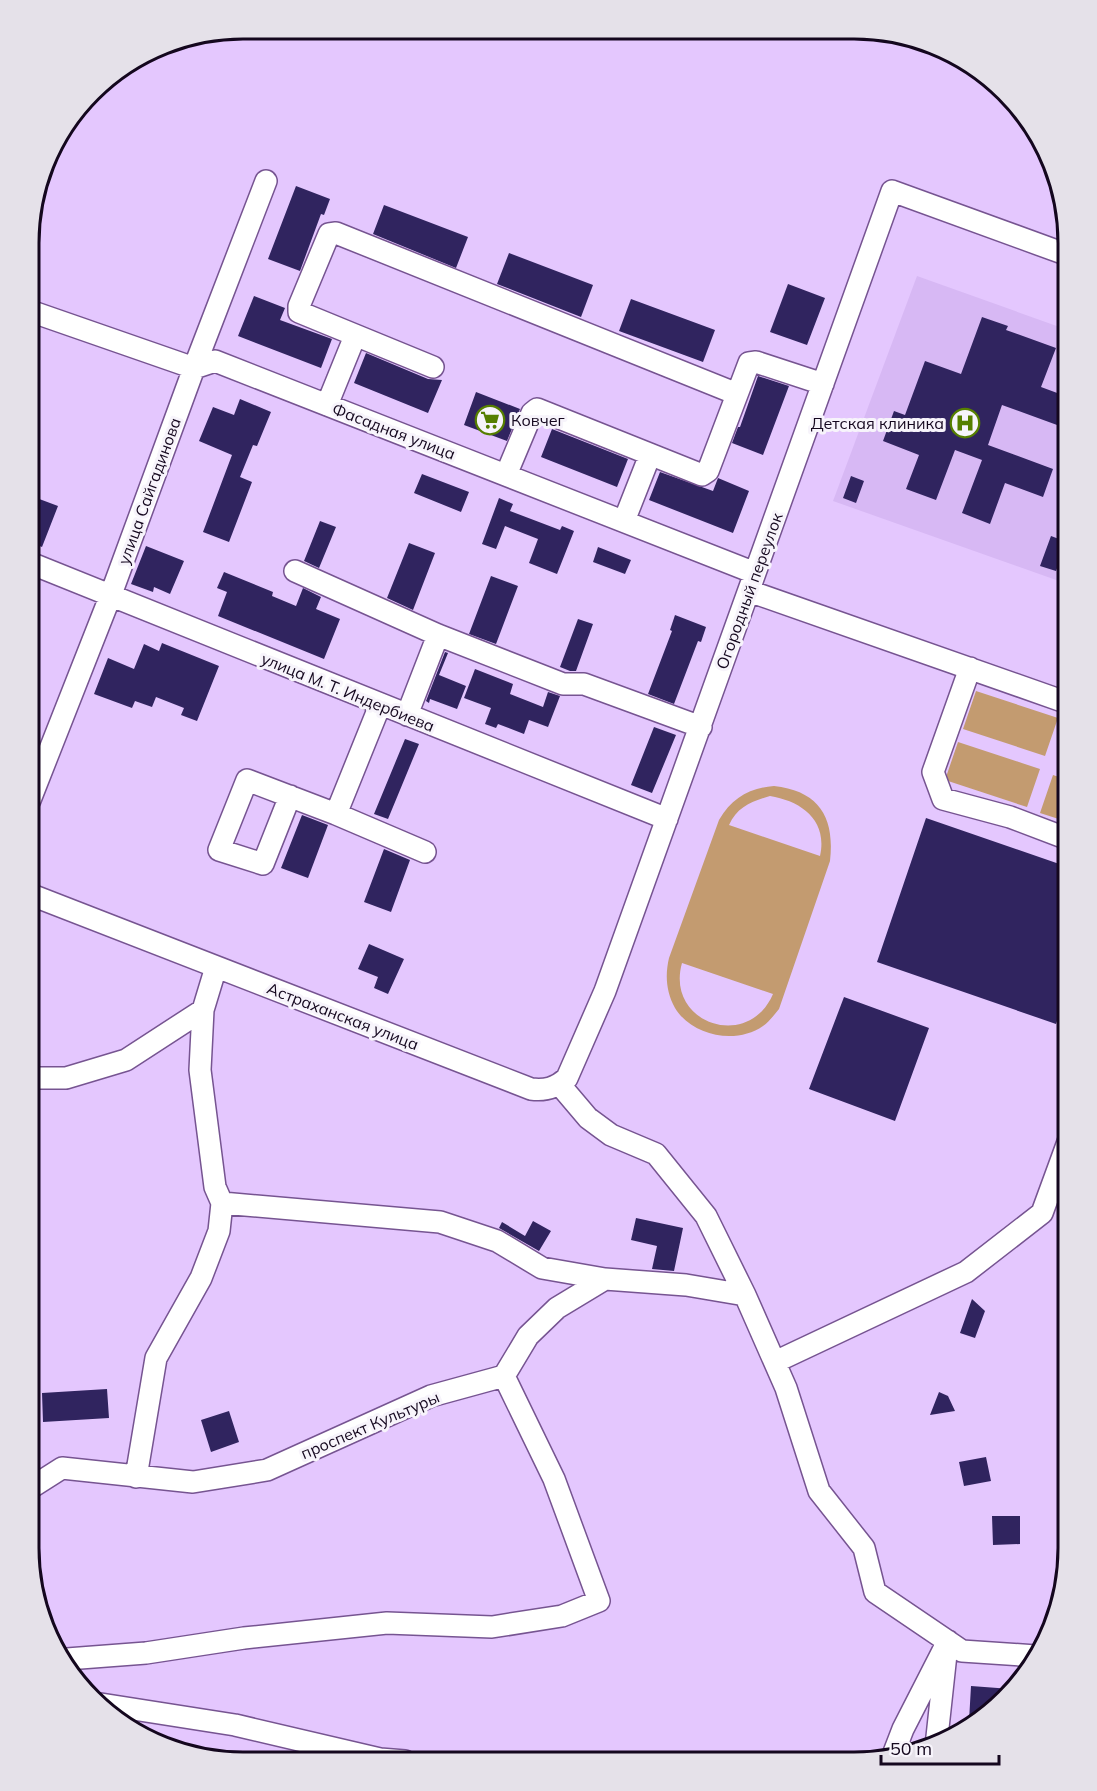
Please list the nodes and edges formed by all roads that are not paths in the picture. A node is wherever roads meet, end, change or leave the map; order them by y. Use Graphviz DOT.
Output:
graph roads {
  1 [pos="266,181"];
  2 [pos="1058,251"];
  3 [pos="39,314"];
  4 [pos="355,336"];
  5 [pos="433,367"];
  6 [pos="194,368"];
  7 [pos="823,384"];
  8 [pos="737,394"];
  9 [pos="327,405"];
  10 [pos="650,455"];
  11 [pos="506,475"];
  12 [pos="624,521"];
  13 [pos="39,567"];
  14 [pos="295,571"];
  15 [pos="752,582"];
  16 [pos="110,597"];
  17 [pos="438,635"];
  18 [pos="970,668"];
  19 [pos="1058,699"];
  20 [pos="380,705"];
  21 [pos="407,715"];
  22 [pos="700,727"];
  23 [pos="39,777"];
  24 [pos="290,796"];
  25 [pos="336,814"];
  26 [pos="667,819"];
  27 [pos="1058,835"];
  28 [pos="425,852"];
  29 [pos="39,898"];
  30 [pos="216,967"];
  31 [pos="202,1010"];
  32 [pos="39,1078"];
  33 [pos="560,1084"];
  34 [pos="1058,1169"];
  35 [pos="222,1203"];
  36 [pos="605,1279"];
  37 [pos="745,1295"];
  38 [pos="775,1362"];
  39 [pos="504,1376"];
  40 [pos="136,1477"];
  41 [pos="39,1483"];
  42 [pos="948,1641"];
  43 [pos="1027,1655"];
  44 [pos="72,1659"];
  45 [pos="115,1706"];
  46 [pos="937,1734"];
  47 [pos="896,1747"];
  48 [pos="350,1752"];
  1 -- 6 [label="street, улица Сайгадинова"];
  2 -- 7 [label="street, Огородный переулок"];
  3 -- 6 [label="street, Фасадная улица"];
  4 -- 5 [label="street"];
  4 -- 8 [label="street"];
  4 -- 9 [label="street"];
  6 -- 9 [label="street, Фасадная улица"];
  6 -- 16 [label="street, улица Сайгадинова"];
  7 -- 8 [label="street"];
  7 -- 15 [label="street, Огородный переулок"];
  8 -- 10 [label="street"];
  9 -- 11 [label="street, Фасадная улица"];
  10 -- 11 [label="street"];
  10 -- 12 [label="street"];
  11 -- 12 [label="street, Фасадная улица"];
  12 -- 15 [label="street, Фасадная улица"];
  13 -- 16 [label="street, улица М. Т. Индербиева"];
  14 -- 17 [label="street"];
  15 -- 18 [label="street, Фасадная улица"];
  15 -- 22 [label="street, Огородный переулок"];
  16 -- 20 [label="street, улица М. Т. Индербиева"];
  16 -- 23 [label="street, улица Сайгадинова"];
  17 -- 21 [label="street"];
  17 -- 22 [label="street"];
  18 -- 19 [label="street, Фасадная улица"];
  18 -- 27 [label="street"];
  20 -- 21 [label="street, улица М. Т. Индербиева"];
  20 -- 25 [label="street"];
  21 -- 26 [label="street, улица М. Т. Индербиева"];
  22 -- 26 [label="street, Огородный переулок"];
  24 -- 25 [label="street"];
  25 -- 28 [label="street"];
  26 -- 33 [label="street, Огородный переулок"];
  29 -- 30 [label="street, Астраханская улица"];
  30 -- 31 [label="street"];
  30 -- 33 [label="street, Астраханская улица"];
  31 -- 32 [label="street"];
  31 -- 35 [label="street"];
  33 -- 37 [label="street"];
  34 -- 38 [label="street"];
  35 -- 36 [label="street"];
  35 -- 40 [label="street"];
  36 -- 37 [label="street"];
  36 -- 39 [label="street"];
  37 -- 38 [label="street"];
  38 -- 42 [label="street"];
  39 -- 40 [label="street, проспект Культуры"];
  39 -- 44 [label="street"];
  40 -- 41 [label="street, проспект Культуры"];
  42 -- 43 [label="street"];
  42 -- 46 [label="street"];
  42 -- 47 [label="street"];
  45 -- 48 [label="street"];
}
